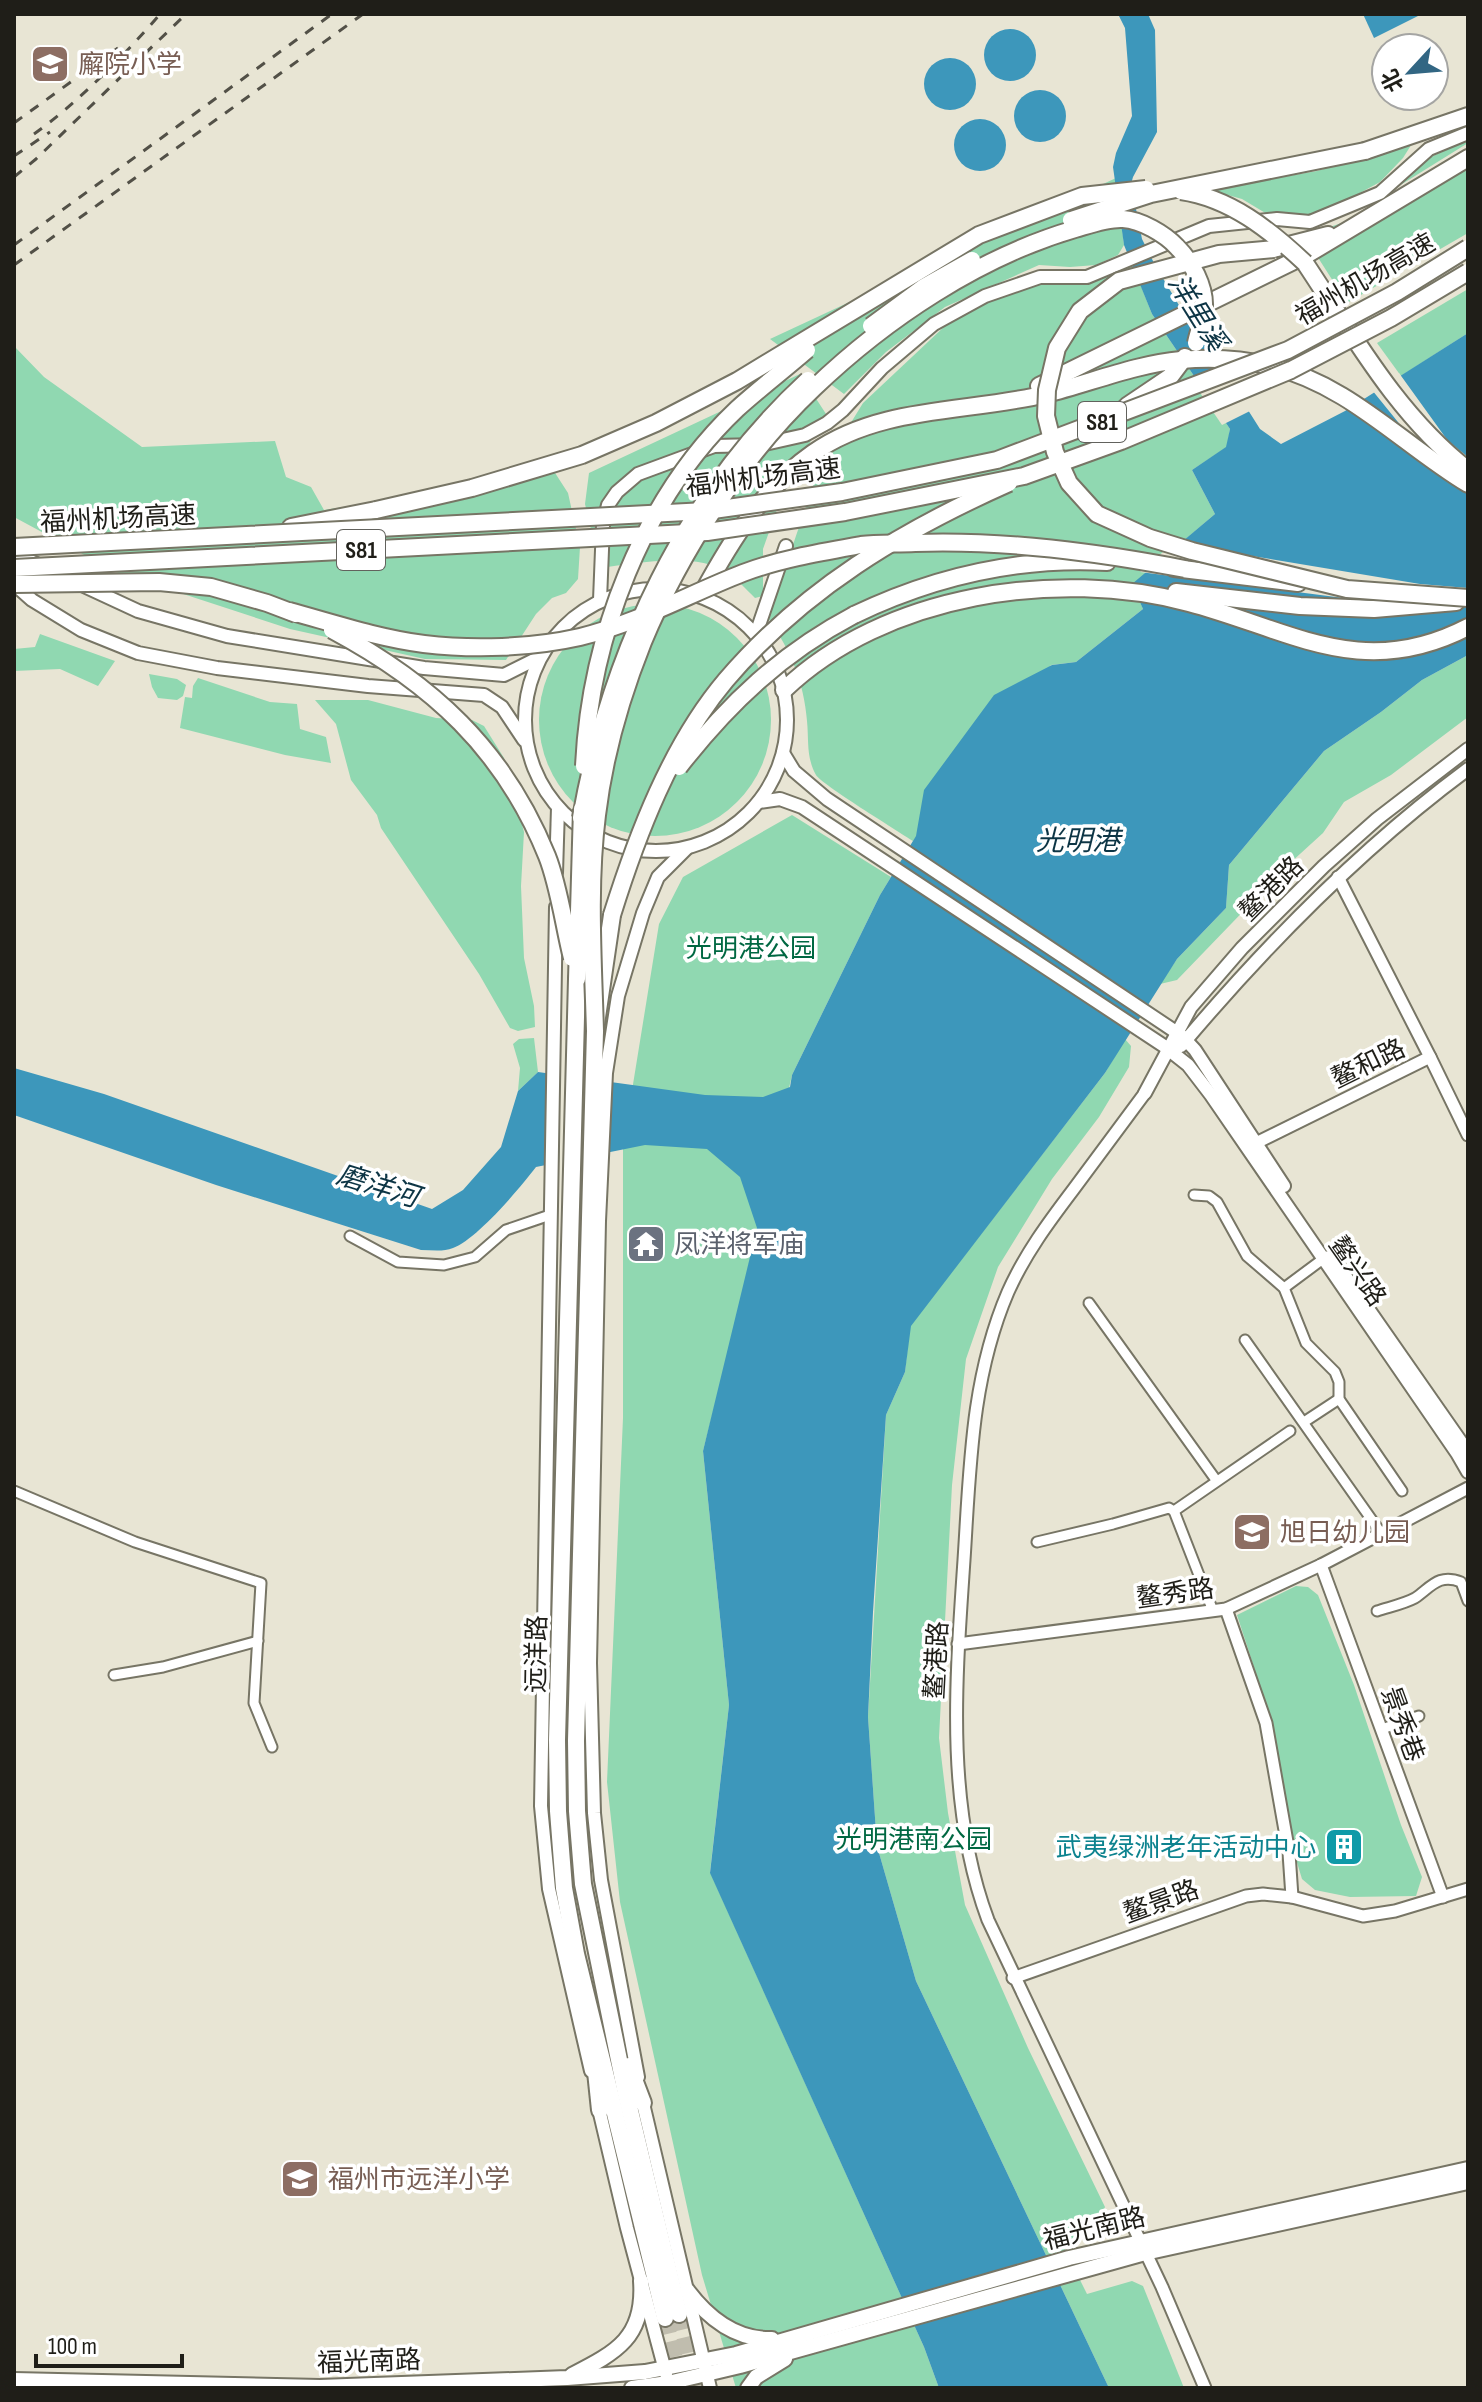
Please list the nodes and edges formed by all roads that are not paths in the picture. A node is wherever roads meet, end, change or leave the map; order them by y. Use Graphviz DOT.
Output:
graph roads {
  1 [pos="1468,116"];
  2 [pos="1468,133"];
  3 [pos="1468,158"];
  4 [pos="1374,216"];
  5 [pos="1468,248"];
  6 [pos="1468,272"];
  7 [pos="870,299"];
  8 [pos="977,407"];
  9 [pos="1078,430"];
  10 [pos="1468,470"];
  11 [pos="1024,476"];
  12 [pos="1468,484"];
  13 [pos="234,537"];
  14 [pos="786,546"];
  15 [pos="14,549"];
  16 [pos="14,568"];
  17 [pos="1185,569"];
  18 [pos="14,584"];
  19 [pos="1098,587"];
  20 [pos="1347,589"];
  21 [pos="701,596"];
  22 [pos="600,600"];
  23 [pos="1468,600"];
  24 [pos="289,611"];
  25 [pos="1468,627"];
  26 [pos="756,634"];
  27 [pos="540,657"];
  28 [pos="784,690"];
  29 [pos="526,744"];
  30 [pos="1468,749"];
  31 [pos="783,753"];
  32 [pos="1468,769"];
  33 [pos="656,797"];
  34 [pos="759,802"];
  35 [pos="558,808"];
  36 [pos="581,818"];
  37 [pos="687,848"];
  38 [pos="1338,877"];
  39 [pos="577,979"];
  40 [pos="595,1031"];
  41 [pos="1181,1035"];
  42 [pos="1171,1051"];
  43 [pos="1430,1057"];
  44 [pos="1215,1092"];
  45 [pos="1145,1093"];
  46 [pos="1468,1135"];
  47 [pos="1251,1145"];
  48 [pos="1194,1195"];
  49 [pos="550,1215"];
  50 [pos="350,1236"];
  51 [pos="1327,1257"];
  52 [pos="1284,1288"];
  53 [pos="1089,1303"];
  54 [pos="1245,1340"];
  55 [pos="1339,1399"];
  56 [pos="1304,1422"];
  57 [pos="1290,1431"];
  58 [pos="1468,1452"];
  59 [pos="1468,1472"];
  60 [pos="1216,1480"];
  61 [pos="1468,1488"];
  62 [pos="14,1491"];
  63 [pos="1402,1491"];
  64 [pos="1174,1511"];
  65 [pos="1381,1533"];
  66 [pos="1037,1542"];
  67 [pos="1321,1565"];
  68 [pos="1468,1601"];
  69 [pos="1226,1609"];
  70 [pos="1213,1611"];
  71 [pos="1377,1611"];
  72 [pos="258,1641"];
  73 [pos="958,1644"];
  74 [pos="114,1675"];
  75 [pos="1419,1716"];
  76 [pos="1382,1729"];
  77 [pos="272,1747"];
  78 [pos="1468,1889"];
  79 [pos="1292,1897"];
  80 [pos="1443,1897"];
  81 [pos="1013,1978"];
  82 [pos="609,2011"];
  83 [pos="590,2016"];
  84 [pos="643,2103"];
  85 [pos="600,2110"];
  86 [pos="1468,2181"];
  87 [pos="1142,2247"];
  88 [pos="641,2281"];
  89 [pos="687,2290"];
  90 [pos="794,2344"];
  91 [pos="707,2374"];
  92 [pos="567,2378"];
  93 [pos="14,2380"];
  94 [pos="668,2380"];
  95 [pos="630,2381"];
  96 [pos="320,2388"];
  97 [pos="748,2388"];
  98 [pos="1205,2388"];
  1 -- 36 [label="highway, bridge"];
  2 -- 22 [label="main road"];
  3 -- 4 [label="highway"];
  4 -- 8 [label="highway"];
  4 -- 20 [label="highway, bridge"];
  5 -- 9 [label="highway, 福州机场高速 / S81, bridge"];
  6 -- 11 [label="highway, 福州机场高速 / S81, bridge"];
  7 -- 10 [label="highway, bridge"];
  7 -- 13 [label="highway, bridge"];
  7 -- 36 [label="highway, bridge"];
  8 -- 12 [label="highway, bridge"];
  8 -- 21 [label="highway"];
  9 -- 13 [label="highway, 福州机场高速 / S81, bridge"];
  9 -- 40 [label="highway, bridge"];
  11 -- 16 [label="highway, 福州机场高速 / S81, bridge"];
  11 -- 33 [label="highway, bridge"];
  13 -- 15 [label="highway, 福州机场高速 / S81, bridge"];
  14 -- 26 [label="main road"];
  15 -- 27 [label="main road"];
  17 -- 20 [label="highway, bridge"];
  17 -- 24 [label="highway, bridge"];
  17 -- 33 [label="highway, bridge"];
  18 -- 24 [label="highway, bridge"];
  18 -- 29 [label="main road"];
  19 -- 23 [label="highway"];
  19 -- 25 [label="highway"];
  19 -- 28 [label="highway"];
  20 -- 23 [label="highway, bridge"];
  21 -- 22 [label="main road"];
  21 -- 26 [label="main road"];
  22 -- 27 [label="main road"];
  24 -- 39 [label="highway, bridge"];
  26 -- 28 [label="main road"];
  27 -- 29 [label="main road"];
  28 -- 31 [label="main road"];
  29 -- 35 [label="main road"];
  30 -- 41 [label="main road, 鳌港路"];
  31 -- 34 [label="main road"];
  31 -- 41 [label="main road"];
  32 -- 38 [label="main road, 鳌港路"];
  33 -- 40 [label="highway, bridge"];
  34 -- 37 [label="main road"];
  34 -- 42 [label="main road"];
  35 -- 37 [label="main road"];
  35 -- 49 [label="main road"];
  36 -- 39 [label="highway, bridge"];
  37 -- 84 [label="main road"];
  38 -- 41 [label="main road, 鳌港路"];
  38 -- 43 [label="street"];
  39 -- 83 [label="highway, 远洋路"];
  40 -- 82 [label="highway, 远洋路"];
  41 -- 42 [label="main road, 鳌港路"];
  41 -- 44 [label="main road"];
  42 -- 44 [label="main road"];
  42 -- 45 [label="main road, 鳌港路"];
  43 -- 46 [label="street, 鳌和路"];
  43 -- 47 [label="street, 鳌和路"];
  44 -- 47 [label="main road, 鳌兴路"];
  45 -- 73 [label="street, 鳌港路"];
  47 -- 51 [label="main road, 鳌兴路"];
  48 -- 52 [label="street"];
  49 -- 50 [label="street"];
  49 -- 85 [label="main road"];
  51 -- 52 [label="street"];
  51 -- 58 [label="main road, 鳌兴路"];
  51 -- 59 [label="main road, 鳌兴路"];
  52 -- 55 [label="street"];
  53 -- 60 [label="street"];
  54 -- 56 [label="street"];
  55 -- 56 [label="street"];
  55 -- 63 [label="street"];
  56 -- 65 [label="street"];
  57 -- 60 [label="street"];
  60 -- 64 [label="street"];
  61 -- 65 [label="street, 鳌秀路"];
  62 -- 72 [label="street"];
  64 -- 66 [label="street"];
  64 -- 70 [label="street"];
  65 -- 67 [label="street, 鳌秀路"];
  67 -- 69 [label="street, 鳌秀路"];
  67 -- 76 [label="street, 景秀巷"];
  68 -- 71 [label="street"];
  69 -- 70 [label="street, 鳌秀路"];
  69 -- 79 [label="street"];
  70 -- 73 [label="street, 鳌秀路"];
  72 -- 74 [label="street"];
  72 -- 77 [label="street"];
  73 -- 81 [label="street, 鳌港路"];
  75 -- 76 [label="street"];
  76 -- 80 [label="street, 景秀巷"];
  78 -- 80 [label="street, 鳌景路"];
  79 -- 80 [label="street, 鳌景路"];
  79 -- 81 [label="street, 鳌景路"];
  81 -- 87 [label="street, 鳌港路"];
  82 -- 83 [label="highway, 远洋路"];
  82 -- 84 [label="highway"];
  83 -- 85 [label="highway"];
  84 -- 89 [label="main road"];
  85 -- 88 [label="main road"];
  86 -- 87 [label="main road, 福光南路"];
  87 -- 90 [label="main road, 福光南路"];
  87 -- 98 [label="street, 鳌港路"];
  88 -- 92 [label="main road"];
  88 -- 94 [label="main road"];
  89 -- 90 [label="main road"];
  89 -- 91 [label="main road"];
  90 -- 91 [label="main road, 福光南路"];
  90 -- 97 [label="main road"];
  91 -- 94 [label="main road, 福光南路"];
  92 -- 95 [label="main road, 福光南路"];
  92 -- 96 [label="main road, 福光南路"];
  93 -- 96 [label="main road, 福光南路"];
  94 -- 95 [label="main road, 福光南路"];
}
